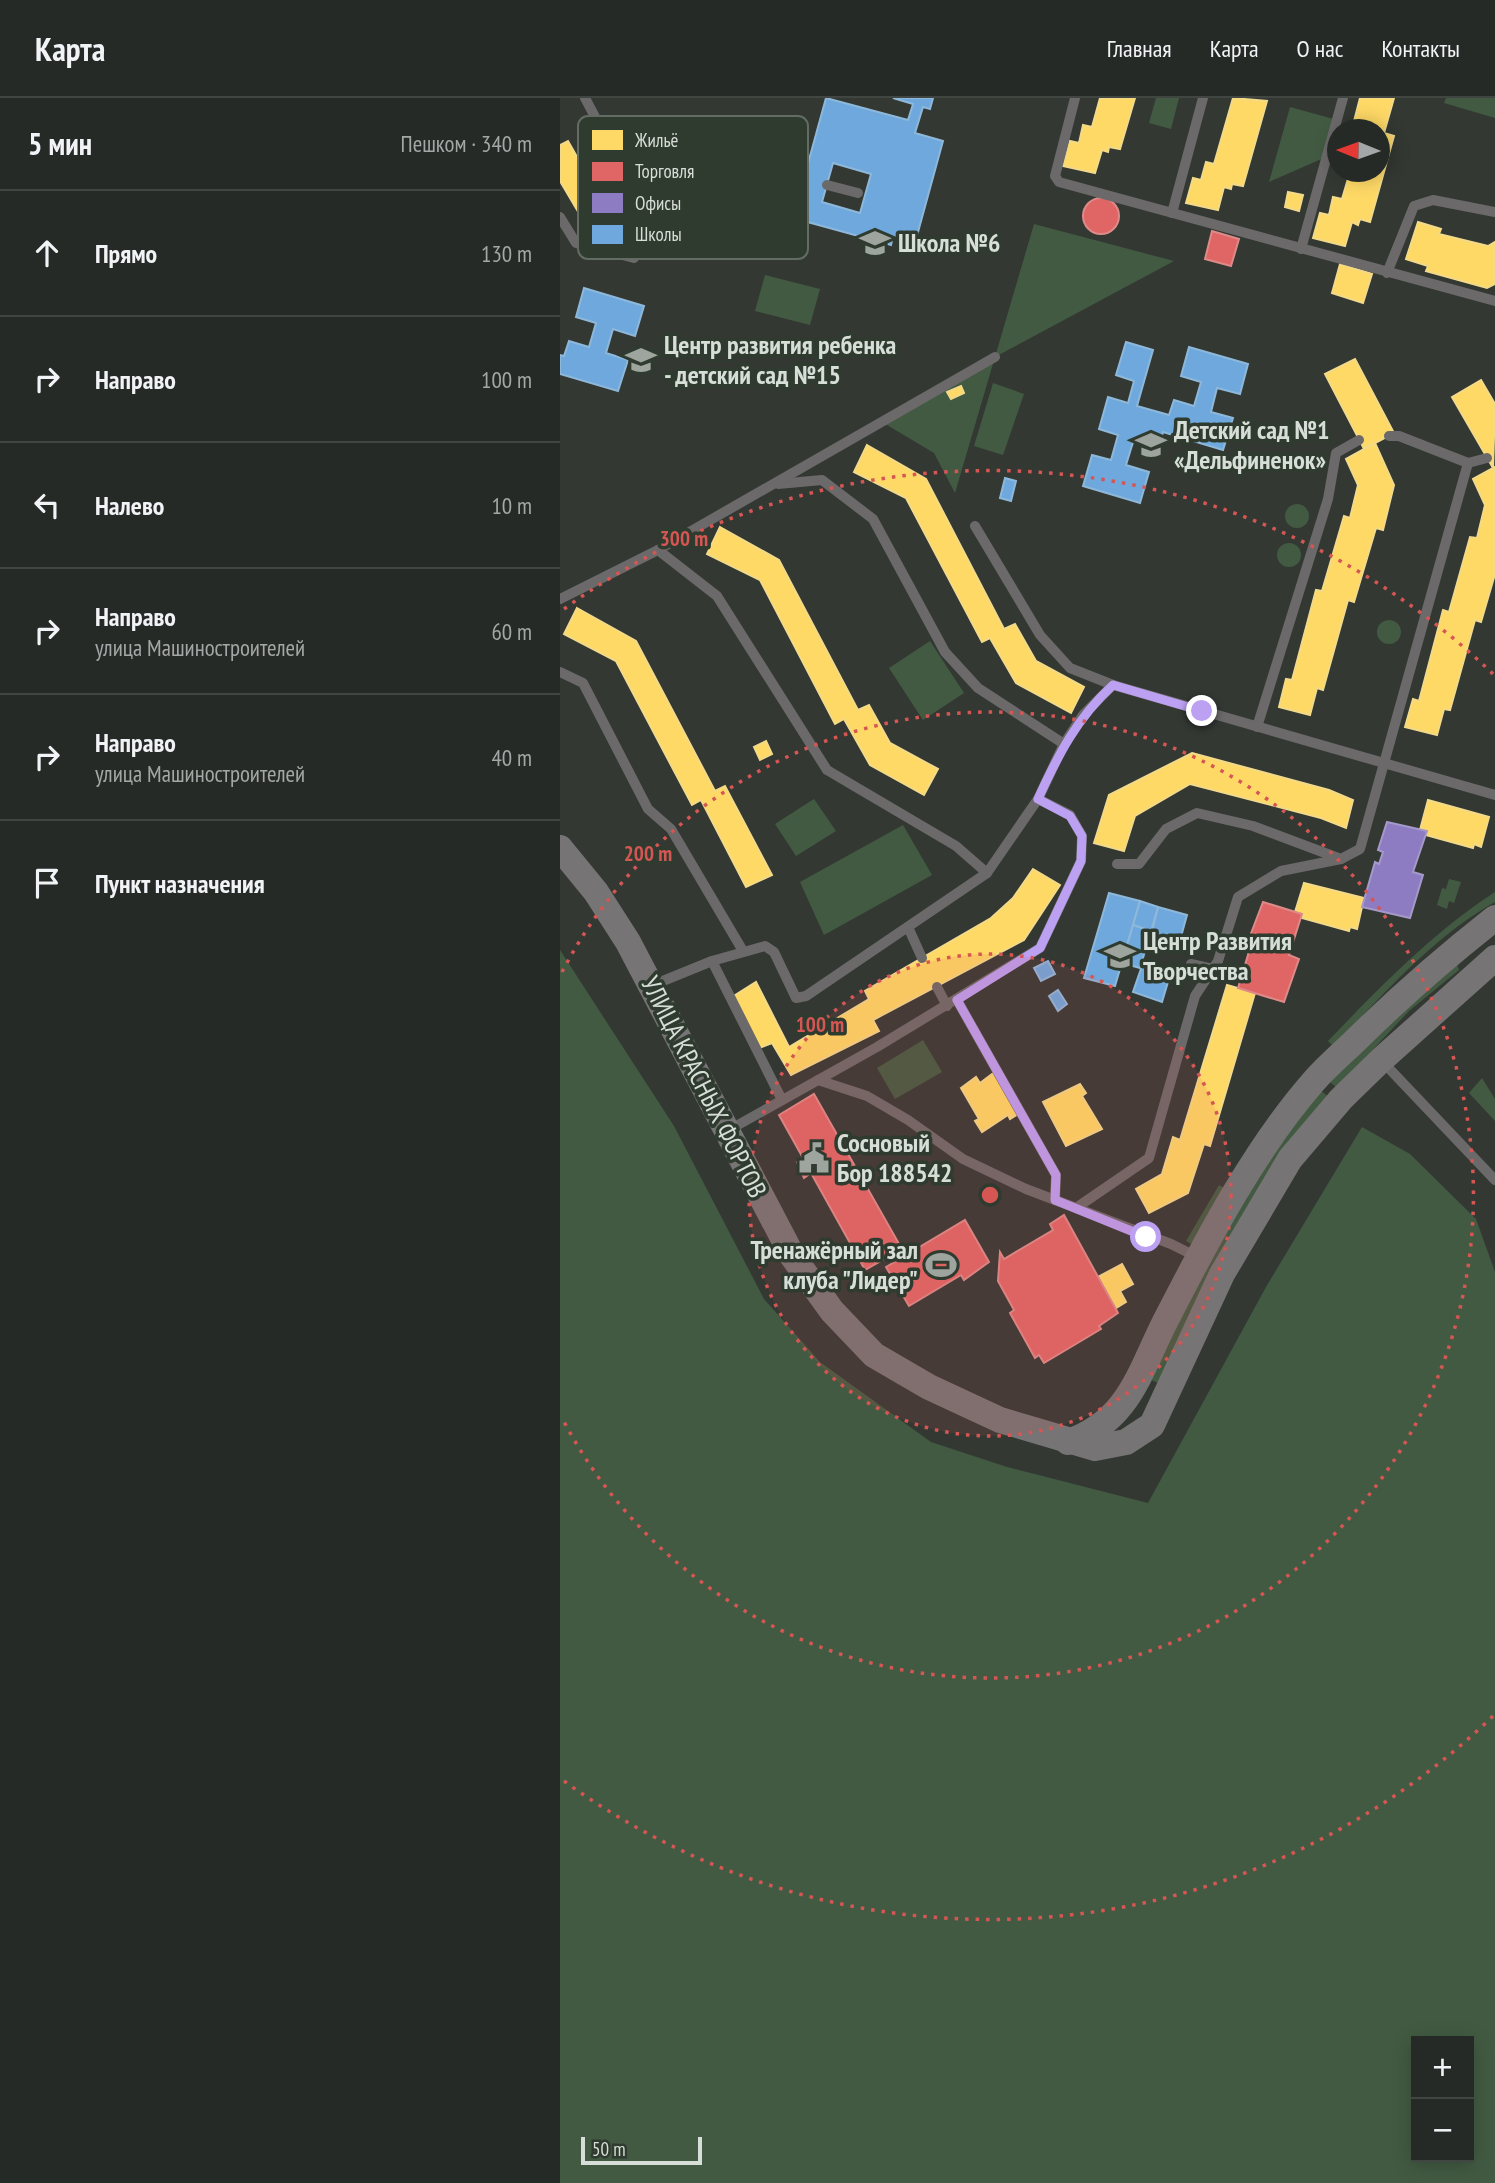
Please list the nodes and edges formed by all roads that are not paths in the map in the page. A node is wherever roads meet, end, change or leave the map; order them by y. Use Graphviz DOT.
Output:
graph roads {
  1 [pos="584,98"];
  2 [pos="1075,98"];
  3 [pos="1203,98"];
  4 [pos="1343,98"];
  5 [pos="594,116"];
  6 [pos="827,185"];
  7 [pos="858,193"];
  8 [pos="1495,212"];
  9 [pos="1172,213"];
  10 [pos="560,217"];
  11 [pos="578,244"];
  12 [pos="1301,249"];
  13 [pos="1387,273"];
  14 [pos="1495,301"];
  15 [pos="995,357"];
  16 [pos="1389,436"];
  17 [pos="1359,440"];
  18 [pos="1487,458"];
  19 [pos="1468,463"];
  20 [pos="775,484"];
  21 [pos="975,526"];
  22 [pos="658,550"];
  23 [pos="560,599"];
  24 [pos="560,672"];
  25 [pos="1113,685"];
  26 [pos="1257,727"];
  27 [pos="1063,744"];
  28 [pos="1385,764"];
  29 [pos="1495,796"];
  30 [pos="1038,799"];
  31 [pos="560,848"];
  32 [pos="1341,859"];
  33 [pos="987,873"];
  34 [pos="1121,876"];
  35 [pos="1495,918"];
  36 [pos="908,927"];
  37 [pos="743,951"];
  38 [pos="922,958"];
  39 [pos="1495,958"];
  40 [pos="712,961"];
  41 [pos="1463,963"];
  42 [pos="1191,964"];
  43 [pos="1213,969"];
  44 [pos="653,985"];
  45 [pos="937,987"];
  46 [pos="952,1003"];
  47 [pos="1381,1060"];
  48 [pos="818,1080"];
  49 [pos="782,1100"];
  50 [pos="726,1132"];
  51 [pos="1495,1180"];
  52 [pos="1055,1200"];
  53 [pos="1076,1208"];
  54 [pos="1198,1258"];
  55 [pos="1068,1442"];
  1 -- 5 [label="lane"];
  2 -- 9 [label="lane"];
  3 -- 9 [label="lane"];
  4 -- 12 [label="lane"];
  6 -- 7 [label="lane"];
  8 -- 13 [label="lane"];
  9 -- 12 [label="lane"];
  10 -- 11 [label="lane"];
  12 -- 13 [label="lane"];
  13 -- 14 [label="lane"];
  15 -- 20 [label="lane"];
  16 -- 19 [label="lane"];
  17 -- 26 [label="lane"];
  18 -- 19 [label="lane"];
  19 -- 28 [label="lane"];
  20 -- 22 [label="lane"];
  20 -- 27 [label="lane"];
  21 -- 25 [label="lane"];
  22 -- 23 [label="lane"];
  22 -- 33 [label="lane"];
  24 -- 37 [label="lane"];
  25 -- 26 [label="lane"];
  25 -- 27 [label="lane"];
  26 -- 28 [label="lane"];
  27 -- 30 [label="lane"];
  28 -- 29 [label="lane"];
  28 -- 32 [label="lane"];
  30 -- 33 [label="lane"];
  30 -- 46 [label="lane"];
  31 -- 44 [label="street, УЛИЦА КРАСНЫХ ФОРТОВ"];
  32 -- 34 [label="lane"];
  32 -- 43 [label="lane"];
  33 -- 36 [label="lane"];
  35 -- 41 [label="street, УЛИЦА КРАСНЫХ ФОРТОВ"];
  36 -- 37 [label="lane"];
  36 -- 38 [label="lane"];
  37 -- 40 [label="lane"];
  39 -- 41 [label="street, УЛИЦА КРАСНЫХ ФОРТОВ"];
  40 -- 44 [label="lane"];
  40 -- 49 [label="lane"];
  41 -- 47 [label="street, УЛИЦА КРАСНЫХ ФОРТОВ"];
  41 -- 54 [label="street, УЛИЦА КРАСНЫХ ФОРТОВ"];
  42 -- 43 [label="lane"];
  43 -- 53 [label="lane"];
  44 -- 50 [label="street, УЛИЦА КРАСНЫХ ФОРТОВ"];
  45 -- 46 [label="lane"];
  46 -- 48 [label="lane"];
  46 -- 52 [label="lane"];
  47 -- 51 [label="lane"];
  47 -- 55 [label="street, УЛИЦА КРАСНЫХ ФОРТОВ"];
  48 -- 49 [label="lane"];
  48 -- 52 [label="lane"];
  49 -- 50 [label="lane"];
  50 -- 55 [label="street, УЛИЦА КРАСНЫХ ФОРТОВ"];
  52 -- 53 [label="lane"];
  53 -- 54 [label="lane"];
  54 -- 55 [label="street, УЛИЦА КРАСНЫХ ФОРТОВ"];
}
